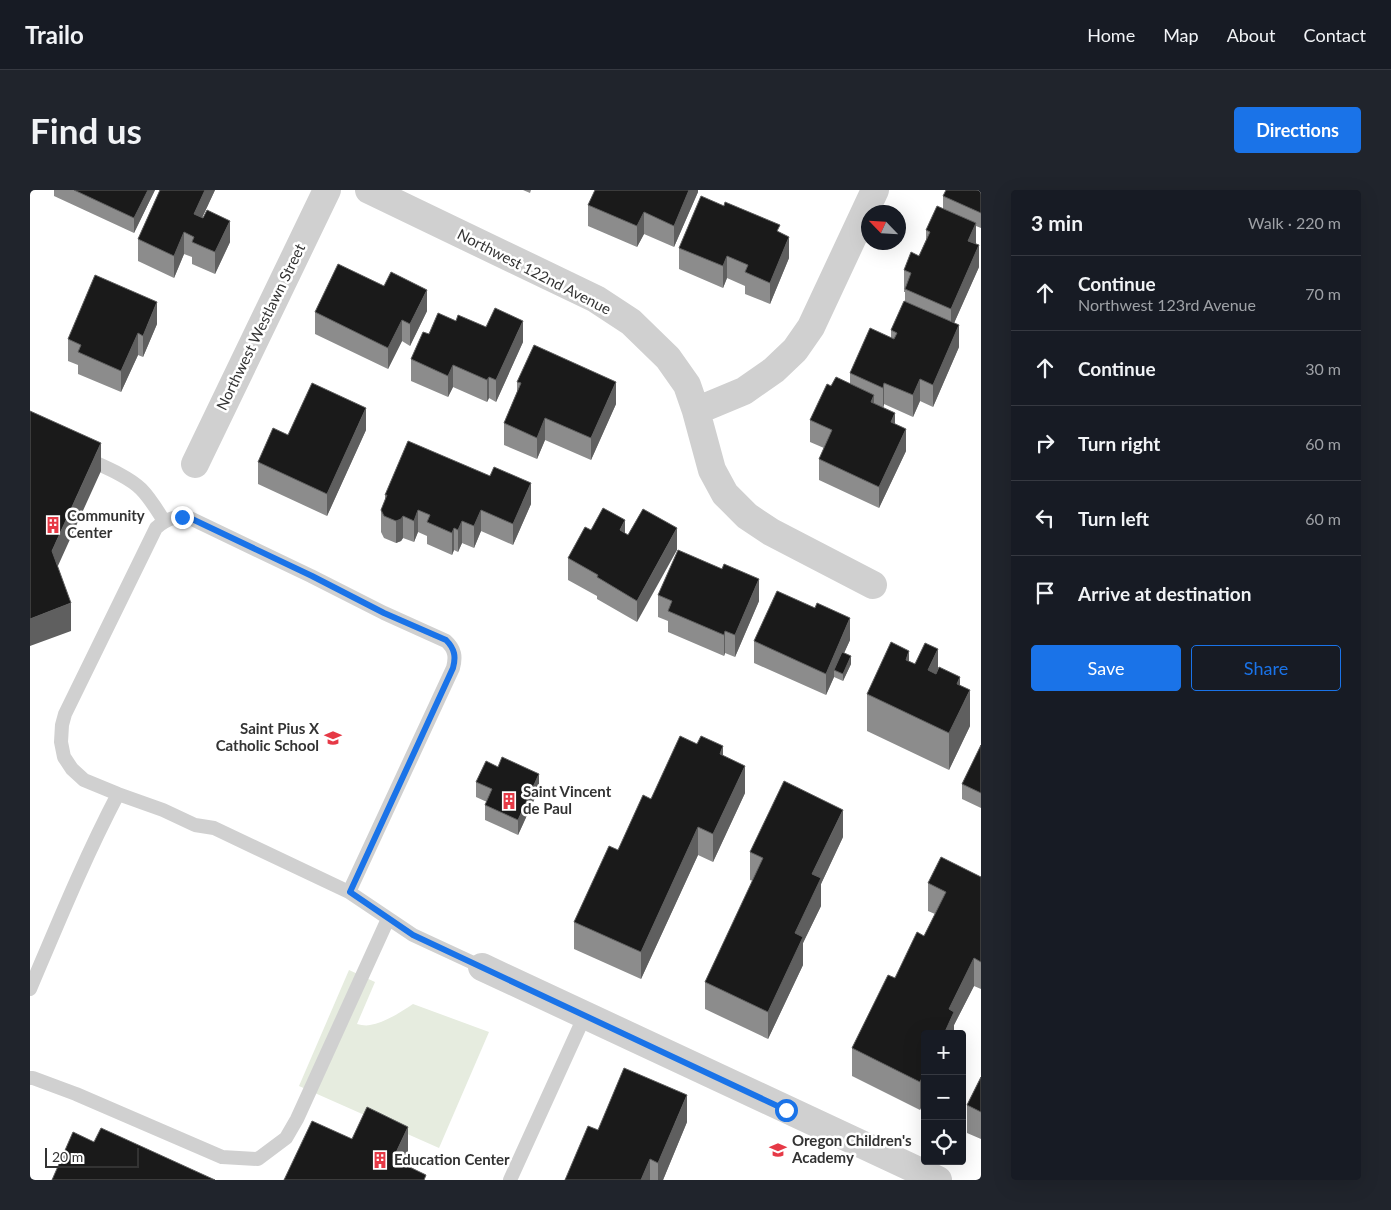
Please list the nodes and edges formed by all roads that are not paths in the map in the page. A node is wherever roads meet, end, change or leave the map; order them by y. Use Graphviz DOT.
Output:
graph roads {
  1 [pos="327,190"];
  2 [pos="369,190"];
  3 [pos="875,190"];
  4 [pos="696,411"];
  5 [pos="77,454"];
  6 [pos="195,464"];
  7 [pos="164,521"];
  8 [pos="874,585"];
  9 [pos="118,794"];
  10 [pos="350,892"];
  11 [pos="388,919"];
  12 [pos="482,967"];
  13 [pos="30,989"];
  14 [pos="585,1015"];
  15 [pos="30,1078"];
  16 [pos="510,1180"];
  17 [pos="938,1180"];
  1 -- 6 [label="street, Northwest Westlawn Street"];
  2 -- 4 [label="street, Northwest 122nd Avenue"];
  3 -- 4 [label="street"];
  4 -- 8 [label="street, Northwest 122nd Avenue"];
  5 -- 7 [label="lane"];
  7 -- 9 [label="lane"];
  7 -- 10 [label="lane"];
  9 -- 10 [label="lane"];
  9 -- 13 [label="lane"];
  10 -- 11 [label="lane"];
  11 -- 12 [label="lane"];
  11 -- 15 [label="lane"];
  12 -- 14 [label="street"];
  14 -- 16 [label="lane"];
  14 -- 17 [label="street"];
}
